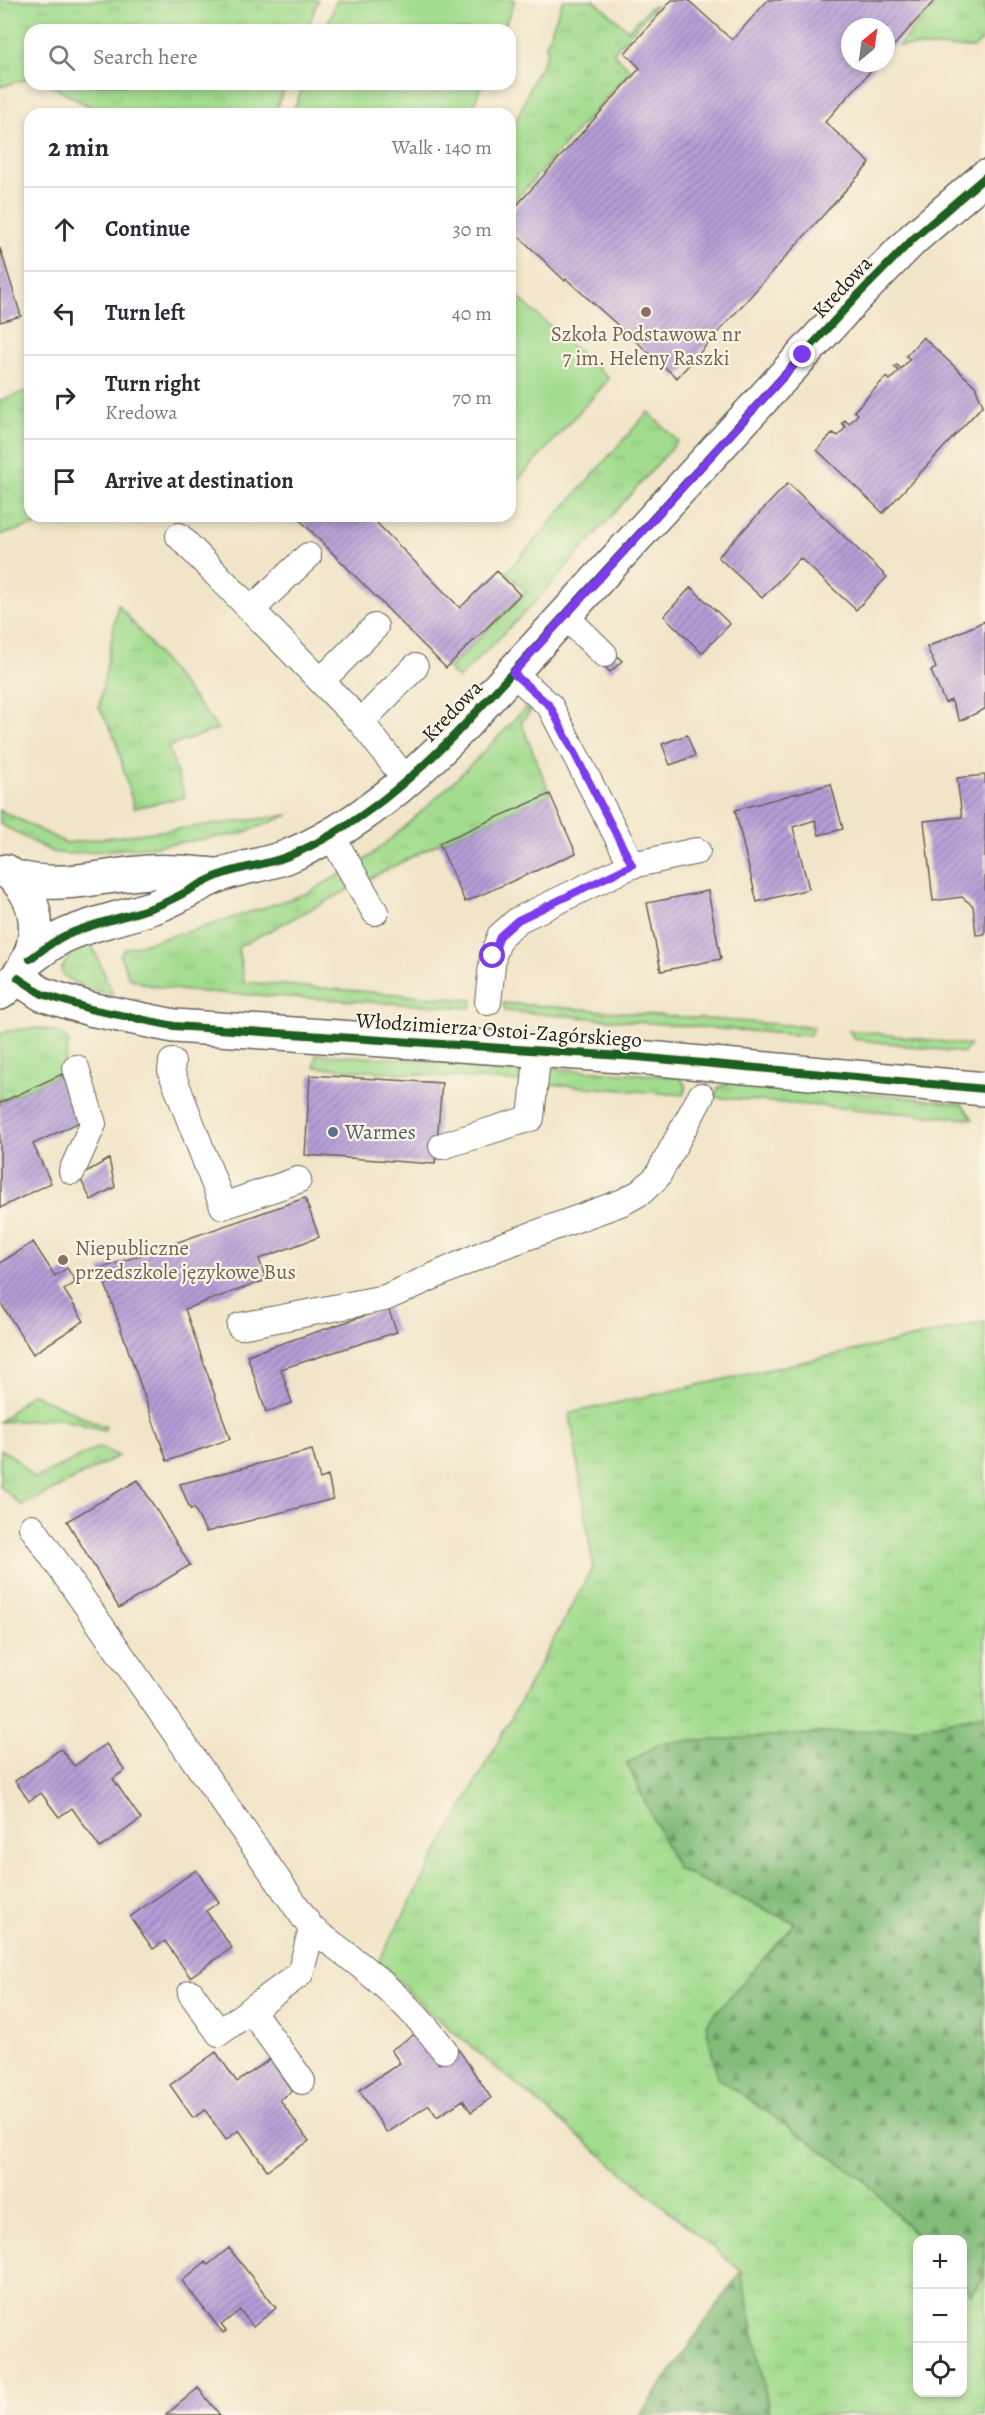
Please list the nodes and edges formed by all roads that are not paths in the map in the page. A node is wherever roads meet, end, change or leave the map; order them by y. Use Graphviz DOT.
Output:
graph roads {
  1 [pos="985,177"];
  2 [pos="179,536"];
  3 [pos="308,556"];
  4 [pos="251,610"];
  5 [pos="565,616"];
  6 [pos="375,627"];
  7 [pos="604,654"];
  8 [pos="415,667"];
  9 [pos="513,673"];
  10 [pos="321,681"];
  11 [pos="361,722"];
  12 [pos="406,780"];
  13 [pos="331,835"];
  14 [pos="696,851"];
  15 [pos="632,865"];
  16 [pos="8,872"];
  17 [pos="220,875"];
  18 [pos="375,912"];
  19 [pos="16,977"];
  20 [pos="488,1002"];
  21 [pos="538,1049"];
  22 [pos="172,1062"];
  23 [pos="76,1068"];
  24 [pos="985,1089"];
  25 [pos="701,1096"];
  26 [pos="442,1146"];
  27 [pos="72,1171"];
  28 [pos="298,1180"];
  29 [pos="240,1326"];
  30 [pos="32,1527"];
  31 [pos="312,1929"];
  32 [pos="191,1994"];
  33 [pos="251,2010"];
  34 [pos="444,2050"];
  35 [pos="302,2081"];
  1 -- 5 [label="street, Kredowa"];
  2 -- 4 [label="lane"];
  3 -- 4 [label="lane"];
  4 -- 10 [label="lane"];
  5 -- 7 [label="lane"];
  5 -- 9 [label="street, Kredowa"];
  6 -- 10 [label="lane"];
  8 -- 11 [label="lane"];
  9 -- 12 [label="street, Kredowa"];
  9 -- 15 [label="lane"];
  10 -- 11 [label="lane"];
  11 -- 12 [label="lane"];
  12 -- 13 [label="street, Kredowa"];
  13 -- 17 [label="street, Kredowa"];
  13 -- 18 [label="lane"];
  14 -- 15 [label="lane"];
  15 -- 20 [label="lane"];
  16 -- 17 [label="street, Kredowa"];
  16 -- 19 [label="street"];
  17 -- 19 [label="street, Kredowa"];
  19 -- 21 [label="street, Włodzimierza Ostoi-Zagórskiego"];
  21 -- 24 [label="street, Włodzimierza Ostoi-Zagórskiego"];
  21 -- 26 [label="lane"];
  22 -- 28 [label="lane"];
  23 -- 27 [label="lane"];
  25 -- 29 [label="lane"];
  30 -- 31 [label="lane"];
  31 -- 33 [label="lane"];
  31 -- 34 [label="lane"];
  32 -- 33 [label="lane"];
  33 -- 35 [label="lane"];
}
